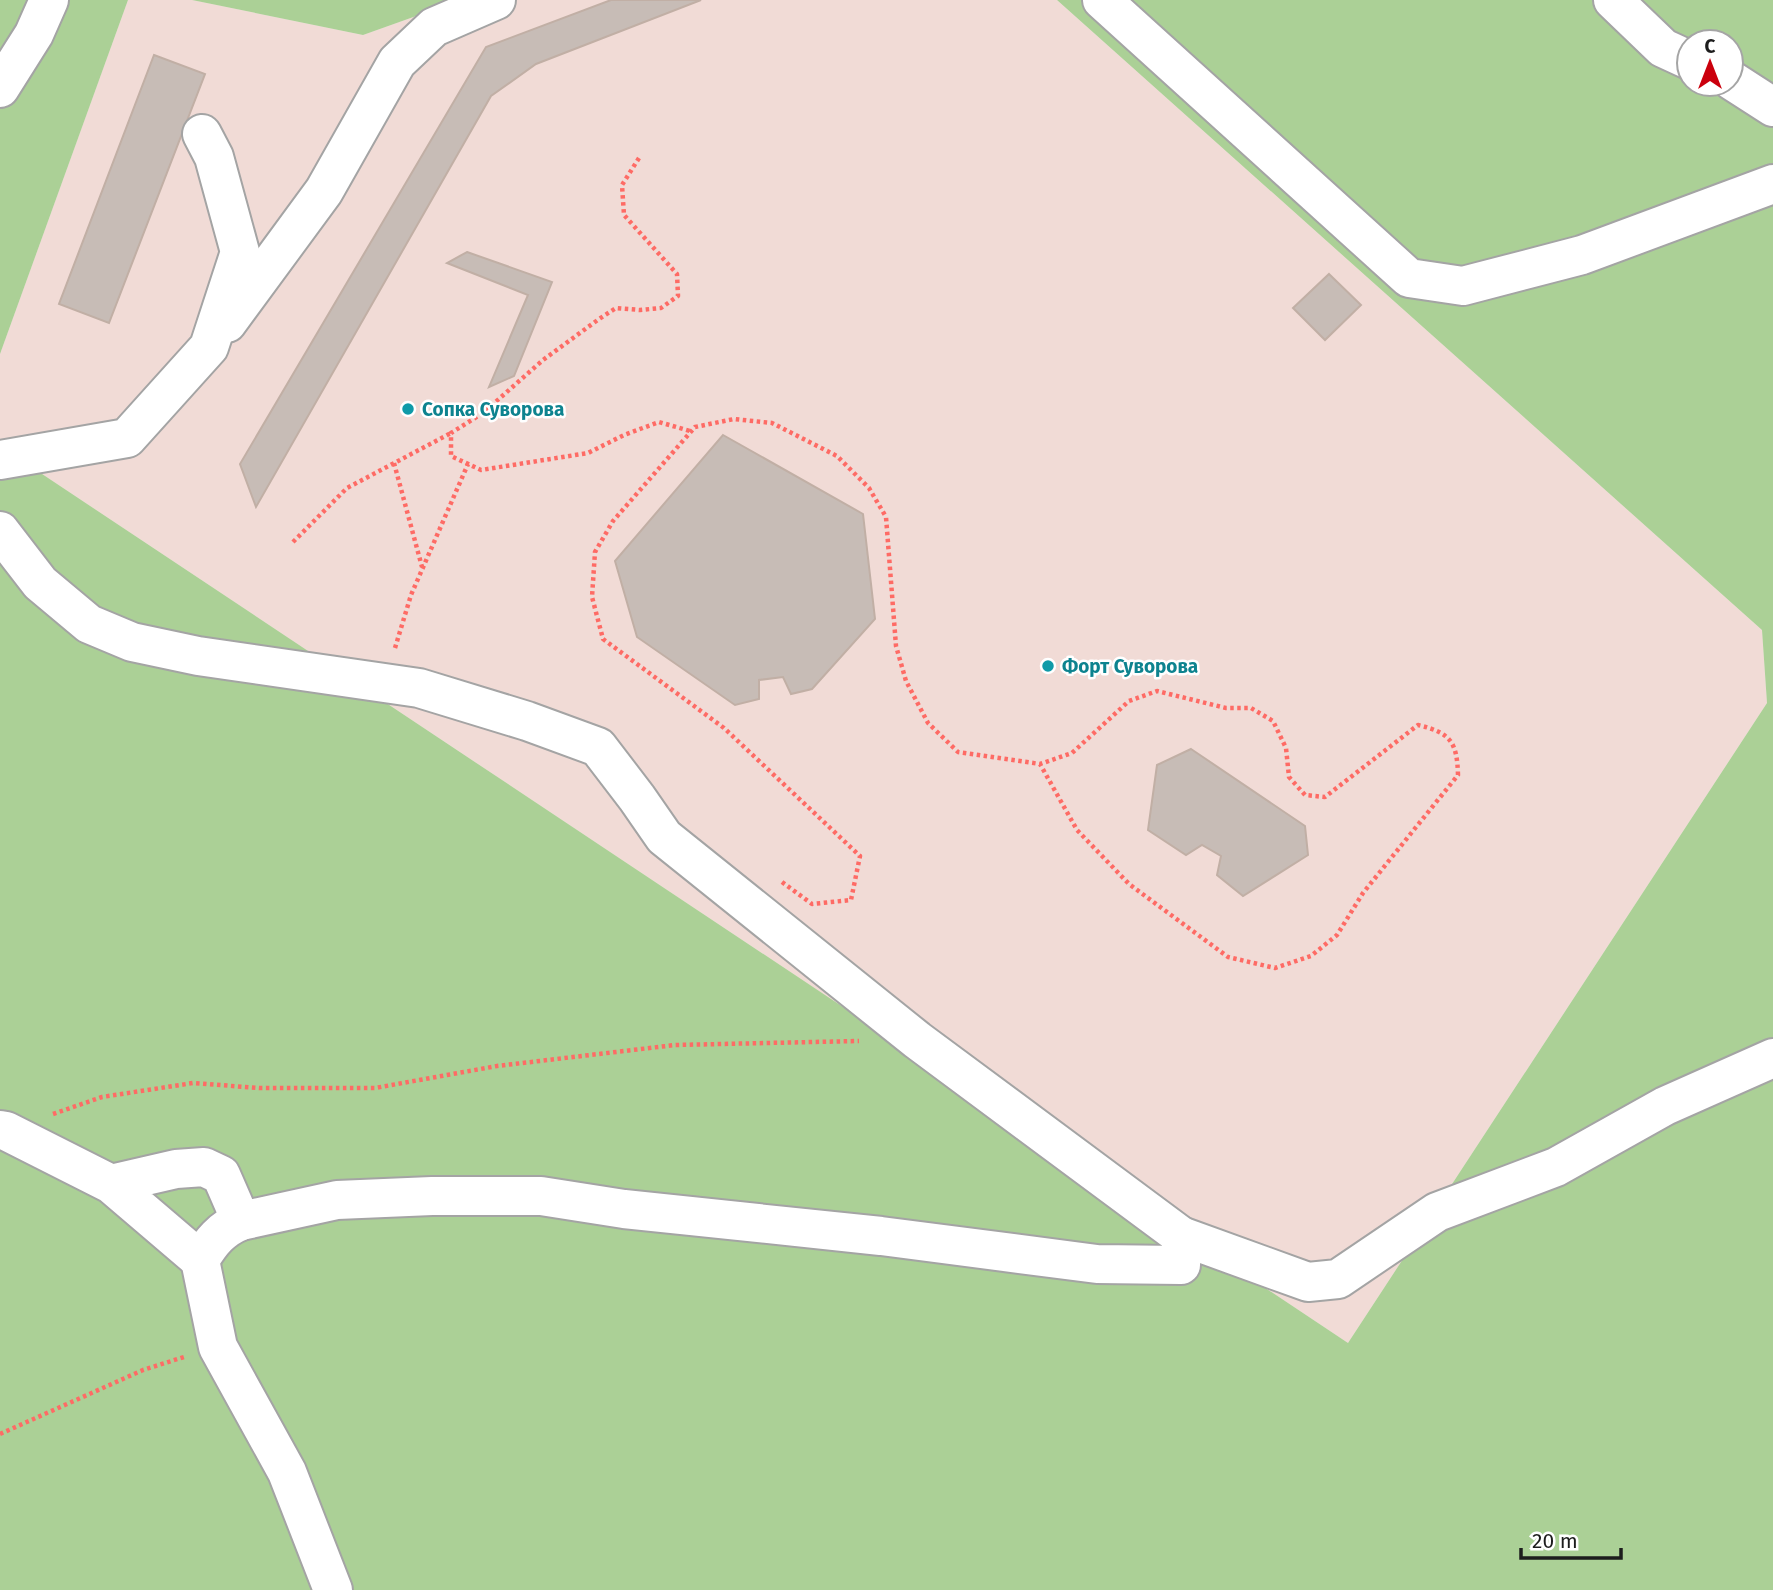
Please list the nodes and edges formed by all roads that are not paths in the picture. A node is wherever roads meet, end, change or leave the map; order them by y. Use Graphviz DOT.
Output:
graph roads {
  1 [pos="49,0"];
  2 [pos="496,0"];
  3 [pos="1102,0"];
  4 [pos="1613,0"];
  5 [pos="1675,54"];
  6 [pos="0,88"];
  7 [pos="1745,89"];
  8 [pos="1773,107"];
  9 [pos="202,134"];
  10 [pos="1773,184"];
  11 [pos="209,347"];
  12 [pos="0,460"];
  13 [pos="0,531"];
  14 [pos="1773,1058"];
  15 [pos="3,1131"];
  16 [pos="111,1184"];
  17 [pos="241,1221"];
  18 [pos="1181,1236"];
  19 [pos="200,1260"];
  20 [pos="333,1590"];
  1 -- 6 [label="street"];
  2 -- 11 [label="street"];
  3 -- 10 [label="street"];
  4 -- 5 [label="street"];
  7 -- 8 [label="street"];
  9 -- 11 [label="street"];
  11 -- 12 [label="street"];
  13 -- 18 [label="street"];
  14 -- 18 [label="street"];
  15 -- 16 [label="street"];
  16 -- 17 [label="street"];
  16 -- 19 [label="street"];
  17 -- 18 [label="street"];
  17 -- 19 [label="street"];
  19 -- 20 [label="street"];
}
